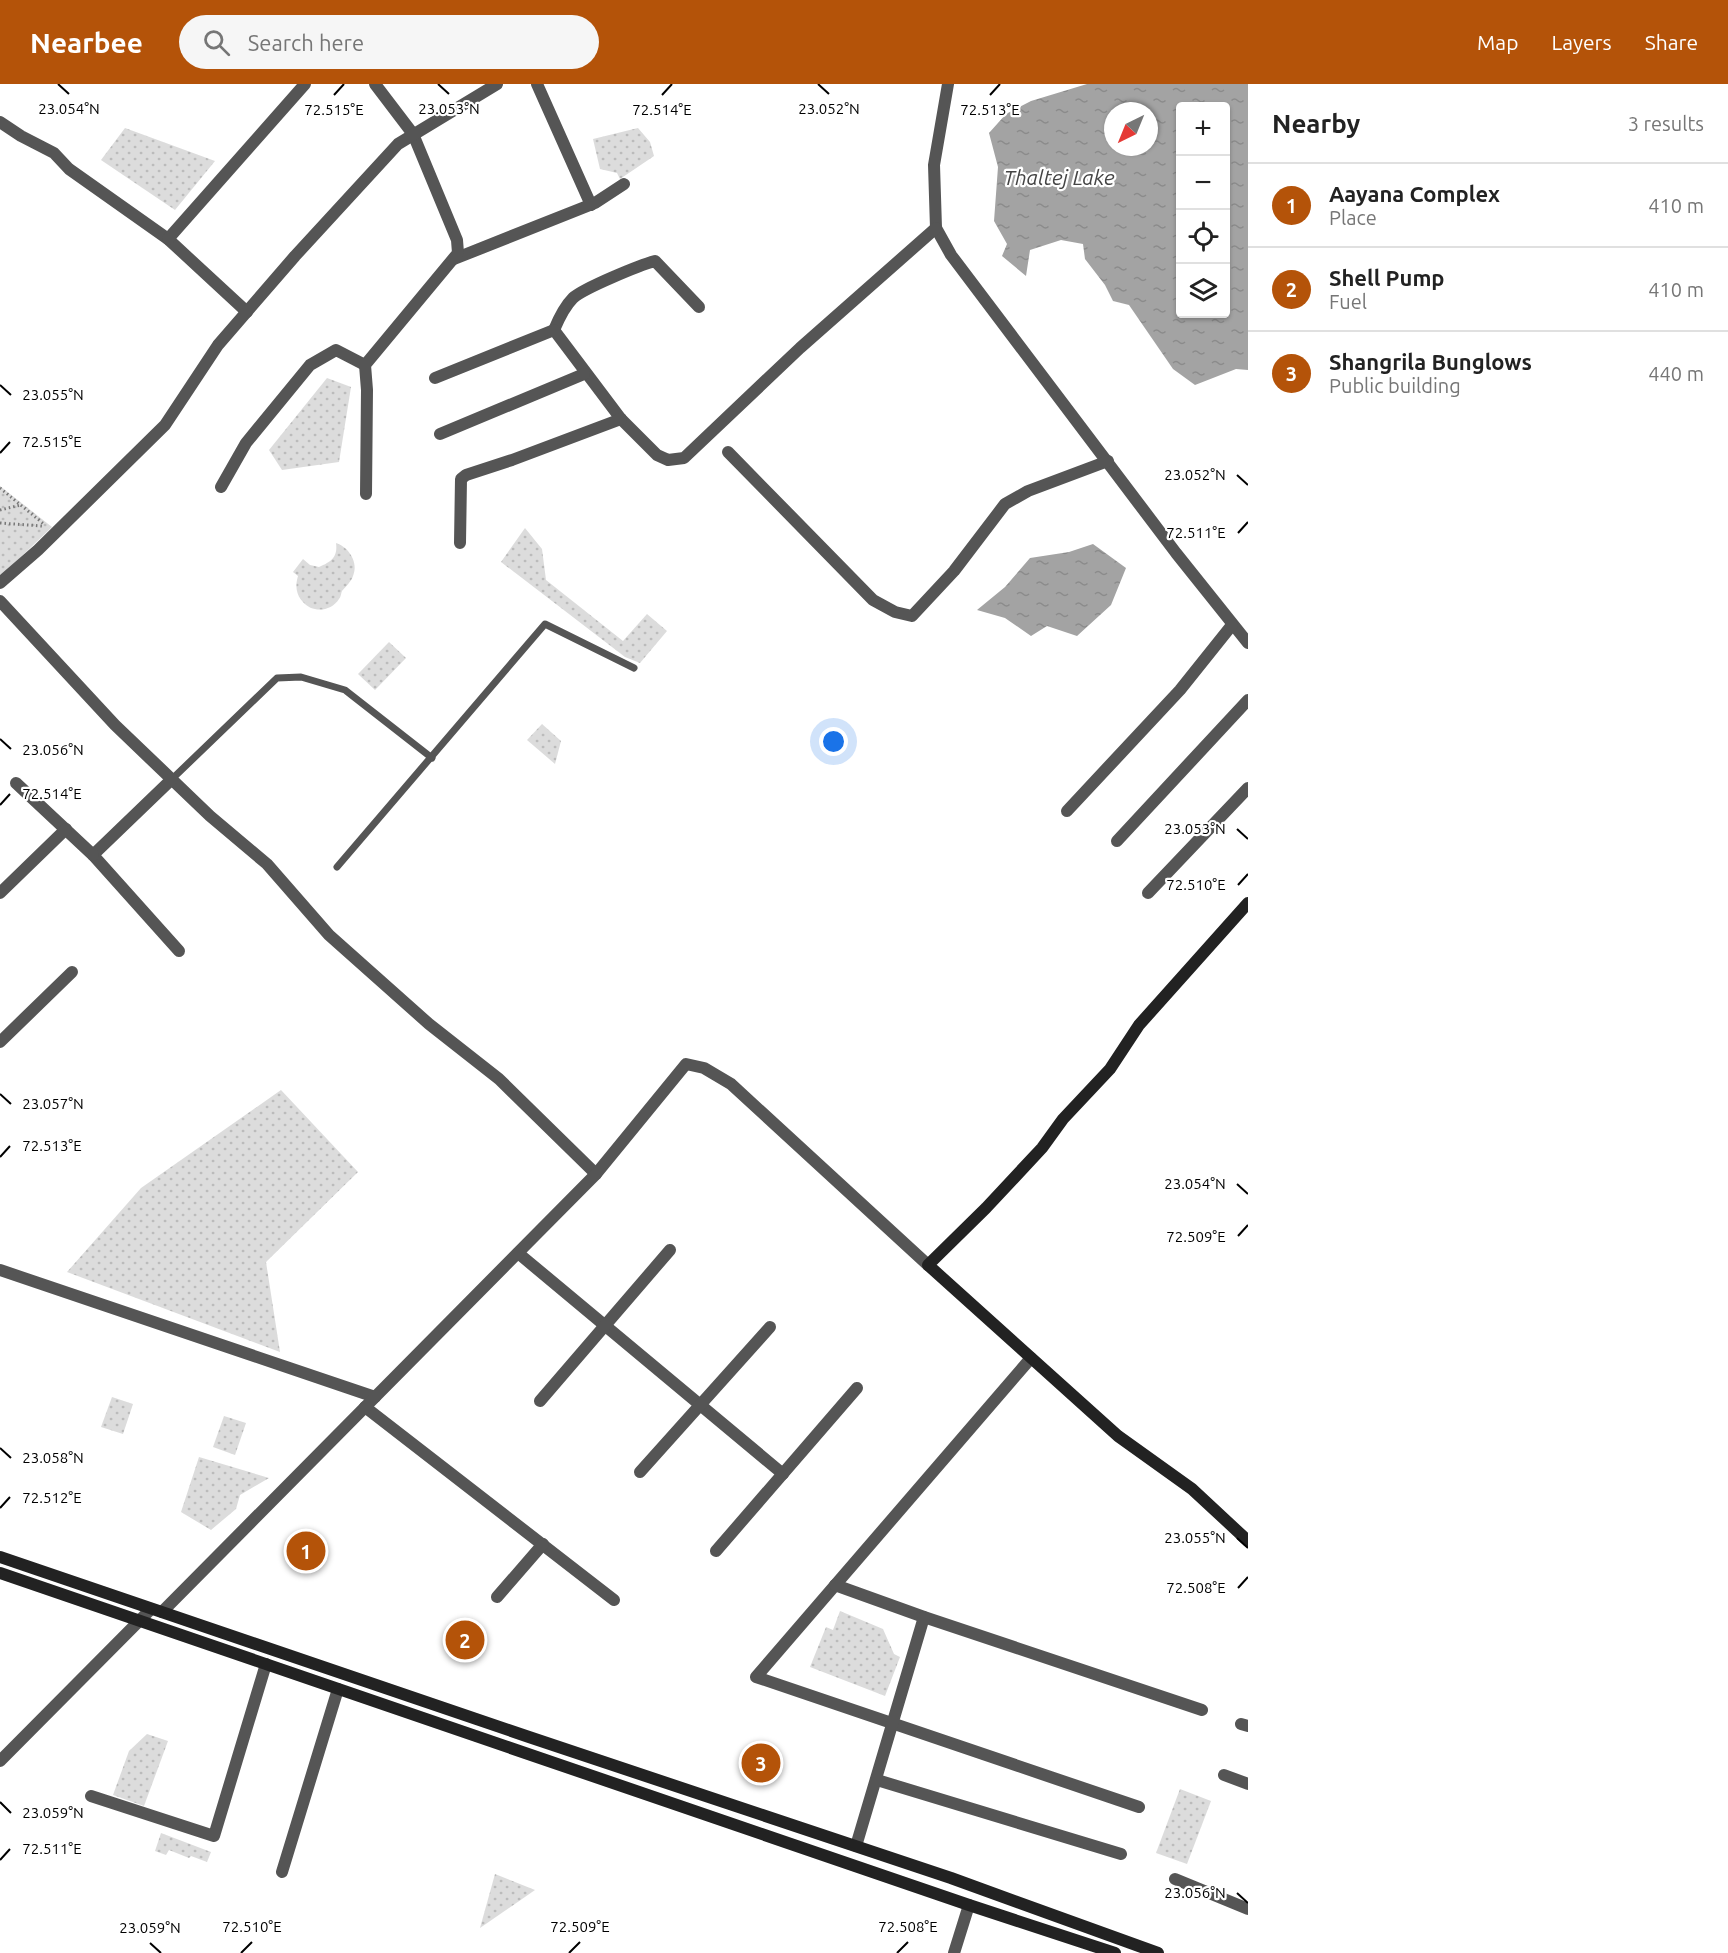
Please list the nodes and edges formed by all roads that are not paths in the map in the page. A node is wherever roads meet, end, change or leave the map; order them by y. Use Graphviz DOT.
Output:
graph roads {
  1 [pos="305,84"];
  2 [pos="375,84"];
  3 [pos="497,84"];
  4 [pos="537,84"];
  5 [pos="948,84"];
  6 [pos="0,123"];
  7 [pos="413,134"];
  8 [pos="624,184"];
  9 [pos="591,205"];
  10 [pos="936,228"];
  11 [pos="168,238"];
  12 [pos="454,259"];
  13 [pos="699,307"];
  14 [pos="247,312"];
  15 [pos="554,330"];
  16 [pos="365,365"];
  17 [pos="584,374"];
  18 [pos="435,378"];
  19 [pos="621,420"];
  20 [pos="440,434"];
  21 [pos="728,452"];
  22 [pos="1108,461"];
  23 [pos="221,487"];
  24 [pos="366,494"];
  25 [pos="460,543"];
  26 [pos="0,583"];
  27 [pos="0,601"];
  28 [pos="1232,625"];
  29 [pos="1248,643"];
  30 [pos="634,668"];
  31 [pos="1248,700"];
  32 [pos="432,758"];
  33 [pos="172,778"];
  34 [pos="16,783"];
  35 [pos="1248,788"];
  36 [pos="1068,811"];
  37 [pos="66,829"];
  38 [pos="1117,841"];
  39 [pos="93,855"];
  40 [pos="338,867"];
  41 [pos="0,893"];
  42 [pos="1148,893"];
  43 [pos="1248,903"];
  44 [pos="179,951"];
  45 [pos="72,972"];
  46 [pos="0,1042"];
  47 [pos="596,1174"];
  48 [pos="670,1250"];
  49 [pos="518,1253"];
  50 [pos="928,1265"];
  51 [pos="0,1270"];
  52 [pos="605,1325"];
  53 [pos="770,1327"];
  54 [pos="1031,1358"];
  55 [pos="857,1388"];
  56 [pos="375,1397"];
  57 [pos="540,1401"];
  58 [pos="700,1405"];
  59 [pos="365,1407"];
  60 [pos="640,1472"];
  61 [pos="783,1474"];
  62 [pos="1248,1541"];
  63 [pos="543,1544"];
  64 [pos="716,1551"];
  65 [pos="0,1557"];
  66 [pos="0,1573"];
  67 [pos="835,1585"];
  68 [pos="497,1597"];
  69 [pos="614,1600"];
  70 [pos="156,1611"];
  71 [pos="924,1617"];
  72 [pos="140,1620"];
  73 [pos="266,1664"];
  74 [pos="338,1689"];
  75 [pos="1202,1710"];
  76 [pos="893,1723"];
  77 [pos="0,1761"];
  78 [pos="1224,1774"];
  79 [pos="877,1780"];
  80 [pos="1248,1784"];
  81 [pos="91,1796"];
  82 [pos="1139,1807"];
  83 [pos="856,1846"];
  84 [pos="1121,1854"];
  85 [pos="282,1872"];
  86 [pos="1174,1879"];
  87 [pos="969,1905"];
  88 [pos="1248,1909"];
  89 [pos="954,1953"];
  90 [pos="1115,1953"];
  91 [pos="1158,1953"];
  1 -- 11 [label="street"];
  2 -- 7 [label="street"];
  3 -- 7 [label="street"];
  4 -- 9 [label="street"];
  5 -- 10 [label="street"];
  6 -- 11 [label="street"];
  7 -- 12 [label="street"];
  7 -- 14 [label="street"];
  8 -- 9 [label="street"];
  9 -- 12 [label="street"];
  10 -- 19 [label="street"];
  10 -- 22 [label="street"];
  11 -- 14 [label="street"];
  12 -- 16 [label="street"];
  13 -- 15 [label="street"];
  14 -- 26 [label="street"];
  15 -- 17 [label="street"];
  15 -- 18 [label="street"];
  16 -- 23 [label="street"];
  16 -- 24 [label="street"];
  17 -- 19 [label="street"];
  17 -- 20 [label="street"];
  19 -- 25 [label="street"];
  21 -- 22 [label="street"];
  22 -- 28 [label="street"];
  27 -- 33 [label="street"];
  28 -- 29 [label="street"];
  28 -- 36 [label="street"];
  30 -- 32 [label="lane"];
  31 -- 38 [label="street"];
  32 -- 33 [label="lane"];
  32 -- 40 [label="lane"];
  33 -- 39 [label="street"];
  33 -- 47 [label="street"];
  34 -- 37 [label="street"];
  35 -- 42 [label="street"];
  37 -- 39 [label="street"];
  37 -- 41 [label="street"];
  39 -- 44 [label="street"];
  43 -- 50 [label="main road"];
  45 -- 46 [label="street"];
  47 -- 49 [label="street"];
  47 -- 50 [label="street"];
  48 -- 52 [label="street"];
  49 -- 52 [label="street"];
  49 -- 56 [label="street"];
  50 -- 54 [label="main road"];
  51 -- 56 [label="street"];
  52 -- 57 [label="street"];
  52 -- 58 [label="street"];
  53 -- 58 [label="street"];
  54 -- 62 [label="main road"];
  54 -- 67 [label="street"];
  55 -- 61 [label="street"];
  56 -- 59 [label="street"];
  58 -- 60 [label="street"];
  58 -- 61 [label="street"];
  59 -- 63 [label="street"];
  59 -- 70 [label="street"];
  61 -- 64 [label="street"];
  63 -- 68 [label="street"];
  63 -- 69 [label="street"];
  65 -- 70 [label="main road"];
  66 -- 72 [label="main road"];
  67 -- 71 [label="street"];
  67 -- 76 [label="street"];
  70 -- 72 [label="street"];
  70 -- 83 [label="main road"];
  71 -- 75 [label="street"];
  71 -- 76 [label="street"];
  72 -- 73 [label="main road"];
  72 -- 77 [label="street"];
  73 -- 74 [label="main road"];
  73 -- 81 [label="street"];
  74 -- 85 [label="street"];
  74 -- 87 [label="main road"];
  76 -- 79 [label="street"];
  76 -- 82 [label="street"];
  78 -- 80 [label="street"];
  79 -- 83 [label="street"];
  79 -- 84 [label="street"];
  83 -- 91 [label="main road"];
  86 -- 88 [label="street"];
  87 -- 89 [label="street"];
  87 -- 90 [label="main road"];
}
